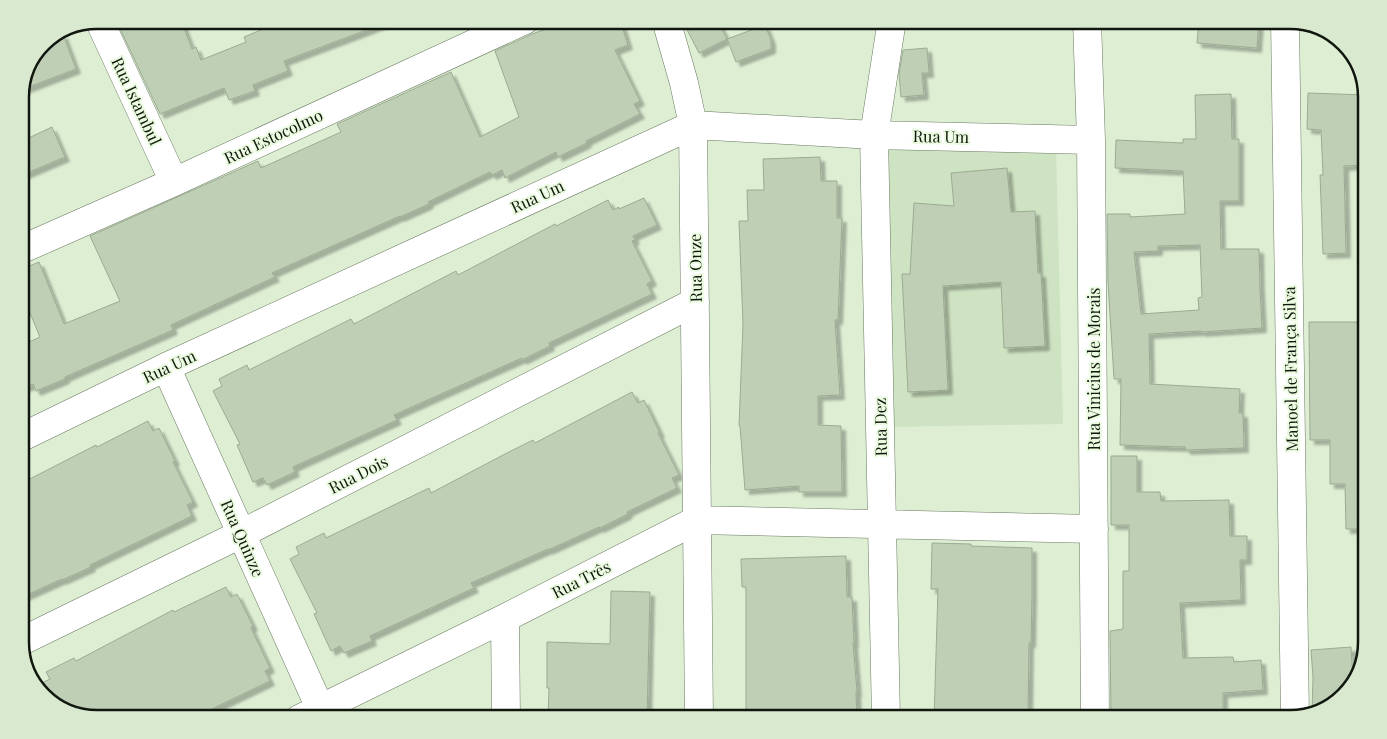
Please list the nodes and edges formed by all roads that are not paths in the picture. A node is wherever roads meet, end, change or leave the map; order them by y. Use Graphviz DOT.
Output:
graph roads {
  1 [pos="103,29"];
  2 [pos="506,29"];
  3 [pos="669,29"];
  4 [pos="891,29"];
  5 [pos="1087,29"];
  6 [pos="1285,29"];
  7 [pos="693,125"];
  8 [pos="874,135"];
  9 [pos="1091,140"];
  10 [pos="174,182"];
  11 [pos="29,246"];
  12 [pos="695,302"];
  13 [pos="166,367"];
  14 [pos="29,434"];
  15 [pos="697,520"];
  16 [pos="882,524"];
  17 [pos="1094,529"];
  18 [pos="241,534"];
  19 [pos="505,618"];
  20 [pos="29,638"];
  21 [pos="311,710"];
  22 [pos="323,710"];
  23 [pos="506,710"];
  24 [pos="699,710"];
  25 [pos="886,710"];
  26 [pos="1095,710"];
  27 [pos="1295,710"];
  1 -- 10 [label="street, Rua Istambul"];
  2 -- 10 [label="street, Rua Estocolmo"];
  3 -- 7 [label="street, Rua Onze"];
  4 -- 8 [label="street, Rua Dez"];
  5 -- 9 [label="street, Rua Vinicius de Morais"];
  6 -- 27 [label="street, Manoel de França Silva"];
  7 -- 8 [label="street, Rua Um"];
  7 -- 12 [label="street, Rua Onze"];
  7 -- 13 [label="street, Rua Um"];
  8 -- 9 [label="street, Rua Um"];
  8 -- 16 [label="street, Rua Dez"];
  9 -- 17 [label="street, Rua Vinicius de Morais"];
  10 -- 11 [label="street, Rua Estocolmo"];
  12 -- 15 [label="street, Rua Onze"];
  12 -- 18 [label="street, Rua Dois"];
  13 -- 14 [label="street, Rua Um"];
  13 -- 18 [label="street, Rua Quinze"];
  15 -- 16 [label="street, Rua Três"];
  15 -- 19 [label="street, Rua Três"];
  15 -- 24 [label="street, Rua Onze"];
  16 -- 17 [label="street, Rua Três"];
  16 -- 25 [label="street, Rua Dez"];
  17 -- 26 [label="street, Rua Vinicius de Morais"];
  18 -- 20 [label="street, Rua Dois"];
  18 -- 21 [label="street, Rua Quinze"];
  19 -- 22 [label="street, Rua Três"];
  19 -- 23 [label="street"];
}
